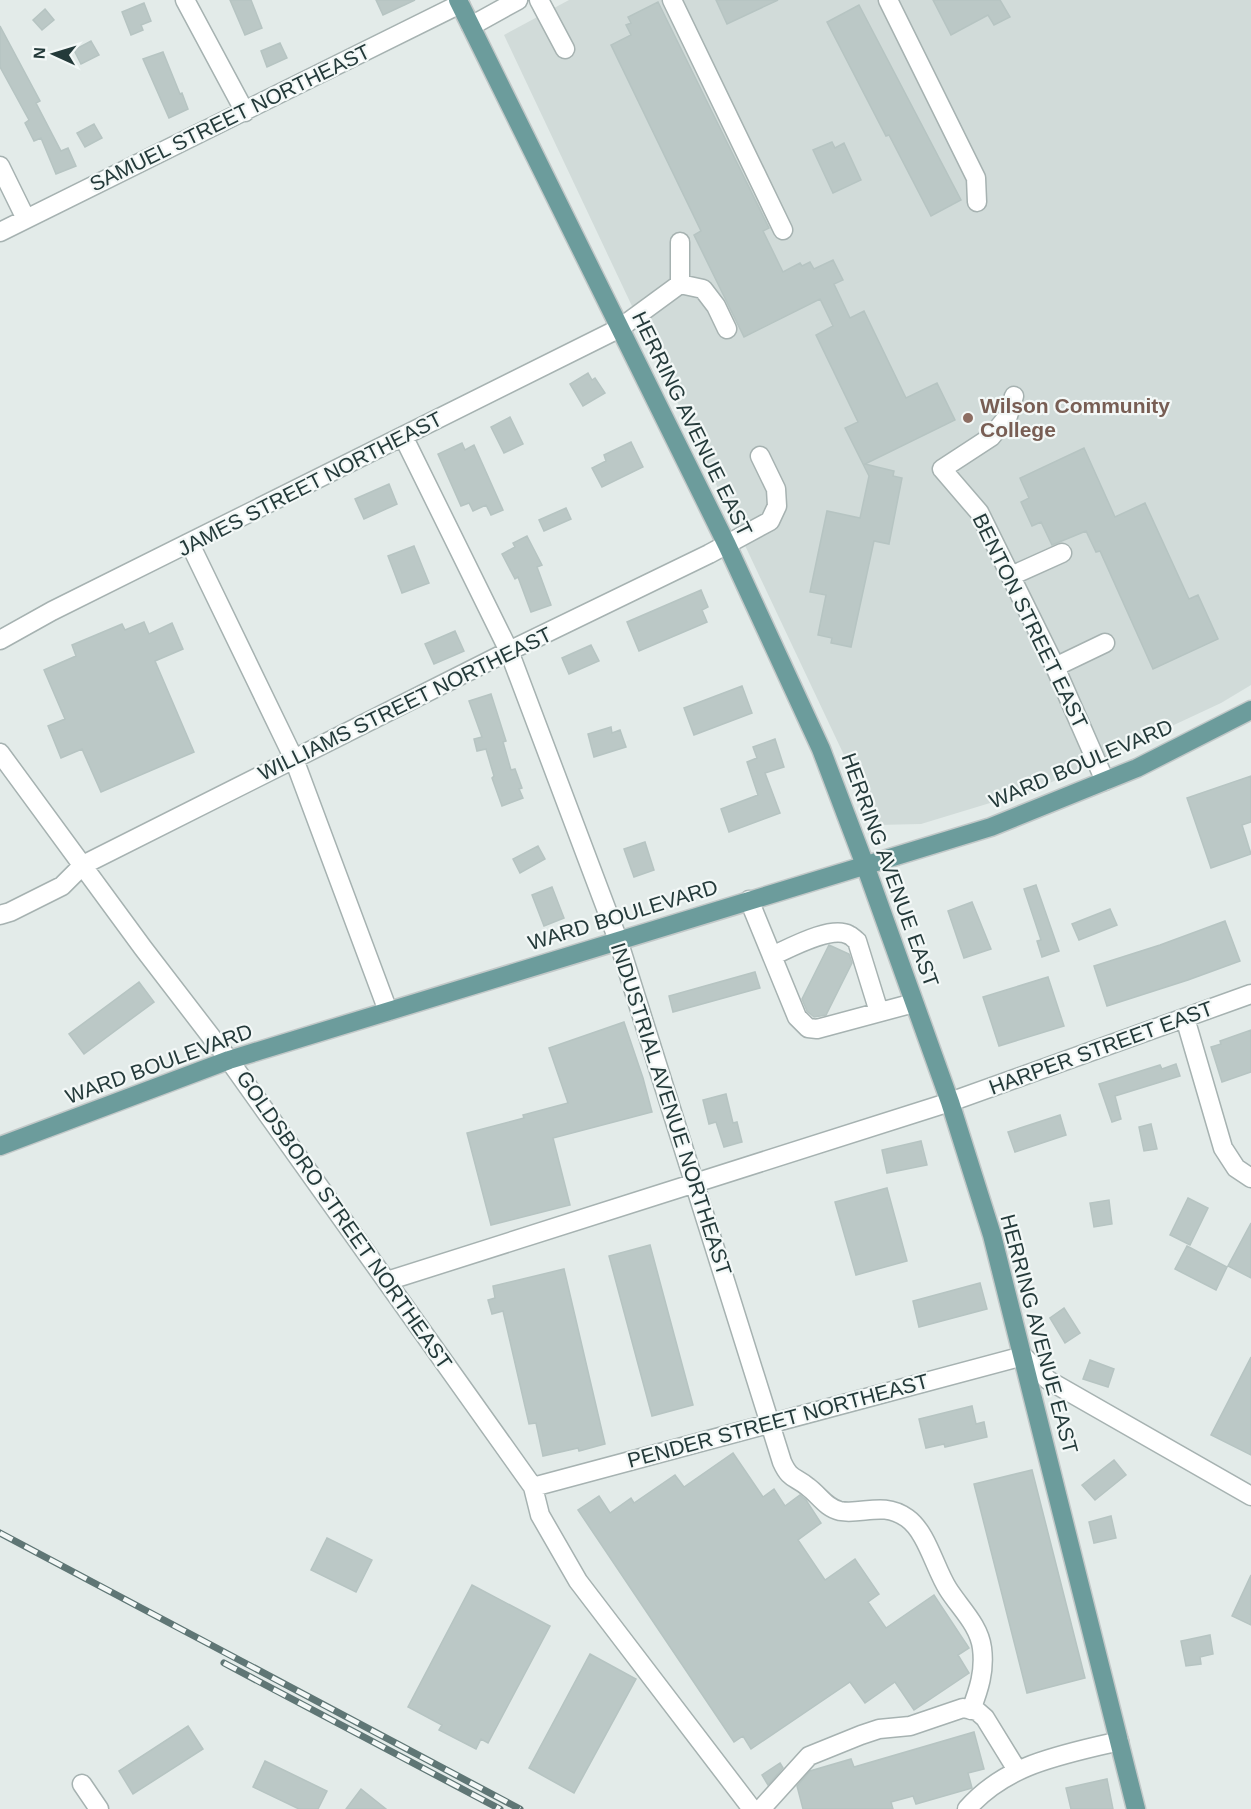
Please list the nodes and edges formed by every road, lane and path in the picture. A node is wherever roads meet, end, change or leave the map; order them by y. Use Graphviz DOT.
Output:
graph roads {
  1 [pos="185,0"];
  2 [pos="518,0"];
  3 [pos="539,0"];
  4 [pos="672,0"];
  5 [pos="889,0"];
  6 [pos="459,2"];
  7 [pos="471,26"];
  8 [pos="565,49"];
  9 [pos="244,112"];
  10 [pos="0,166"];
  11 [pos="977,202"];
  12 [pos="26,219"];
  13 [pos="783,230"];
  14 [pos="0,232"];
  15 [pos="680,242"];
  16 [pos="680,284"];
  17 [pos="620,328"];
  18 [pos="727,329"];
  19 [pos="1014,396"];
  20 [pos="403,436"];
  21 [pos="760,456"];
  22 [pos="190,544"];
  23 [pos="727,545"];
  24 [pos="1062,553"];
  25 [pos="1011,576"];
  26 [pos="0,640"];
  27 [pos="1105,643"];
  28 [pos="509,651"];
  29 [pos="1055,667"];
  30 [pos="1251,710"];
  31 [pos="0,753"];
  32 [pos="294,759"];
  33 [pos="1105,781"];
  34 [pos="83,865"];
  35 [pos="865,865"];
  36 [pos="749,900"];
  37 [pos="0,915"];
  38 [pos="618,940"];
  39 [pos="772,956"];
  40 [pos="1251,994"];
  41 [pos="914,1003"];
  42 [pos="388,1011"];
  43 [pos="879,1012"];
  44 [pos="1185,1018"];
  45 [pos="230,1060"];
  46 [pos="950,1102"];
  47 [pos="0,1146"];
  48 [pos="1251,1178"];
  49 [pos="695,1183"];
  50 [pos="387,1281"];
  51 [pos="1023,1356"];
  52 [pos="771,1423"];
  53 [pos="533,1487"];
  54 [pos="1251,1496"];
  55 [pos="971,1710"];
  56 [pos="1119,1741"];
  57 [pos="1017,1770"];
  58 [pos="82,1784"];
  59 [pos="99,1809"];
  60 [pos="752,1809"];
  61 [pos="761,1809"];
  62 [pos="967,1809"];
  63 [pos="1136,1809"];
  1 -- 9 [label="street"];
  2 -- 7 [label="street"];
  3 -- 8 [label="street"];
  4 -- 13 [label="street"];
  5 -- 11 [label="street"];
  6 -- 7 [label="main road, HERRING AVENUE EAST"];
  6 -- 9 [label="street, SAMUEL STREET NORTHEAST"];
  7 -- 17 [label="main road, HERRING AVENUE EAST"];
  9 -- 12 [label="street, SAMUEL STREET NORTHEAST"];
  10 -- 12 [label="street"];
  12 -- 14 [label="street, SAMUEL STREET NORTHEAST"];
  15 -- 16 [label="street"];
  16 -- 17 [label="street, JAMES STREET NORTHEAST"];
  16 -- 18 [label="street"];
  17 -- 20 [label="street, JAMES STREET NORTHEAST"];
  17 -- 23 [label="main road, HERRING AVENUE EAST"];
  19 -- 25 [label="street, BENTON STREET EAST"];
  20 -- 22 [label="street, JAMES STREET NORTHEAST"];
  20 -- 28 [label="street, INDUSTRIAL AVENUE NORTHEAST"];
  21 -- 23 [label="street, WILLIAMS STREET NORTHEAST"];
  22 -- 26 [label="street, JAMES STREET NORTHEAST"];
  22 -- 32 [label="street"];
  23 -- 28 [label="street, WILLIAMS STREET NORTHEAST"];
  23 -- 35 [label="main road, HERRING AVENUE EAST"];
  24 -- 25 [label="street"];
  25 -- 29 [label="street, BENTON STREET EAST"];
  27 -- 29 [label="street"];
  28 -- 32 [label="street, WILLIAMS STREET NORTHEAST"];
  28 -- 38 [label="street, INDUSTRIAL AVENUE NORTHEAST"];
  29 -- 33 [label="street, BENTON STREET EAST"];
  30 -- 33 [label="main road, WARD BOULEVARD"];
  31 -- 34 [label="street, GOLDSBORO STREET NORTHEAST"];
  32 -- 34 [label="street, WILLIAMS STREET NORTHEAST"];
  32 -- 42 [label="street"];
  33 -- 35 [label="main road, WARD BOULEVARD"];
  34 -- 37 [label="street, WILLIAMS STREET NORTHEAST"];
  34 -- 45 [label="street, GOLDSBORO STREET NORTHEAST"];
  35 -- 36 [label="main road, WARD BOULEVARD"];
  35 -- 41 [label="main road, HERRING AVENUE EAST"];
  36 -- 38 [label="main road, WARD BOULEVARD"];
  36 -- 39 [label="street"];
  38 -- 42 [label="main road, WARD BOULEVARD"];
  38 -- 49 [label="street, INDUSTRIAL AVENUE NORTHEAST"];
  39 -- 43 [label="street"];
  39 -- 43 [label="street"];
  40 -- 44 [label="street, HARPER STREET EAST"];
  41 -- 43 [label="street"];
  41 -- 46 [label="main road, HERRING AVENUE EAST"];
  42 -- 45 [label="main road, WARD BOULEVARD"];
  44 -- 46 [label="street, HARPER STREET EAST"];
  44 -- 48 [label="street"];
  45 -- 47 [label="main road, WARD BOULEVARD"];
  45 -- 50 [label="street, GOLDSBORO STREET NORTHEAST"];
  46 -- 49 [label="street, HARPER STREET EAST"];
  46 -- 51 [label="main road, HERRING AVENUE EAST"];
  49 -- 50 [label="street, HARPER STREET EAST"];
  49 -- 52 [label="street, INDUSTRIAL AVENUE NORTHEAST"];
  50 -- 53 [label="street, GOLDSBORO STREET NORTHEAST"];
  51 -- 52 [label="street, PENDER STREET NORTHEAST"];
  51 -- 54 [label="street"];
  51 -- 56 [label="main road, HERRING AVENUE EAST"];
  52 -- 53 [label="street, PENDER STREET NORTHEAST"];
  52 -- 55 [label="street, INDUSTRIAL AVENUE NORTHEAST"];
  53 -- 60 [label="street"];
  55 -- 57 [label="street"];
  55 -- 61 [label="street"];
  56 -- 57 [label="street"];
  56 -- 63 [label="main road, HERRING AVENUE EAST"];
  57 -- 62 [label="street"];
  58 -- 59 [label="street"];
}
